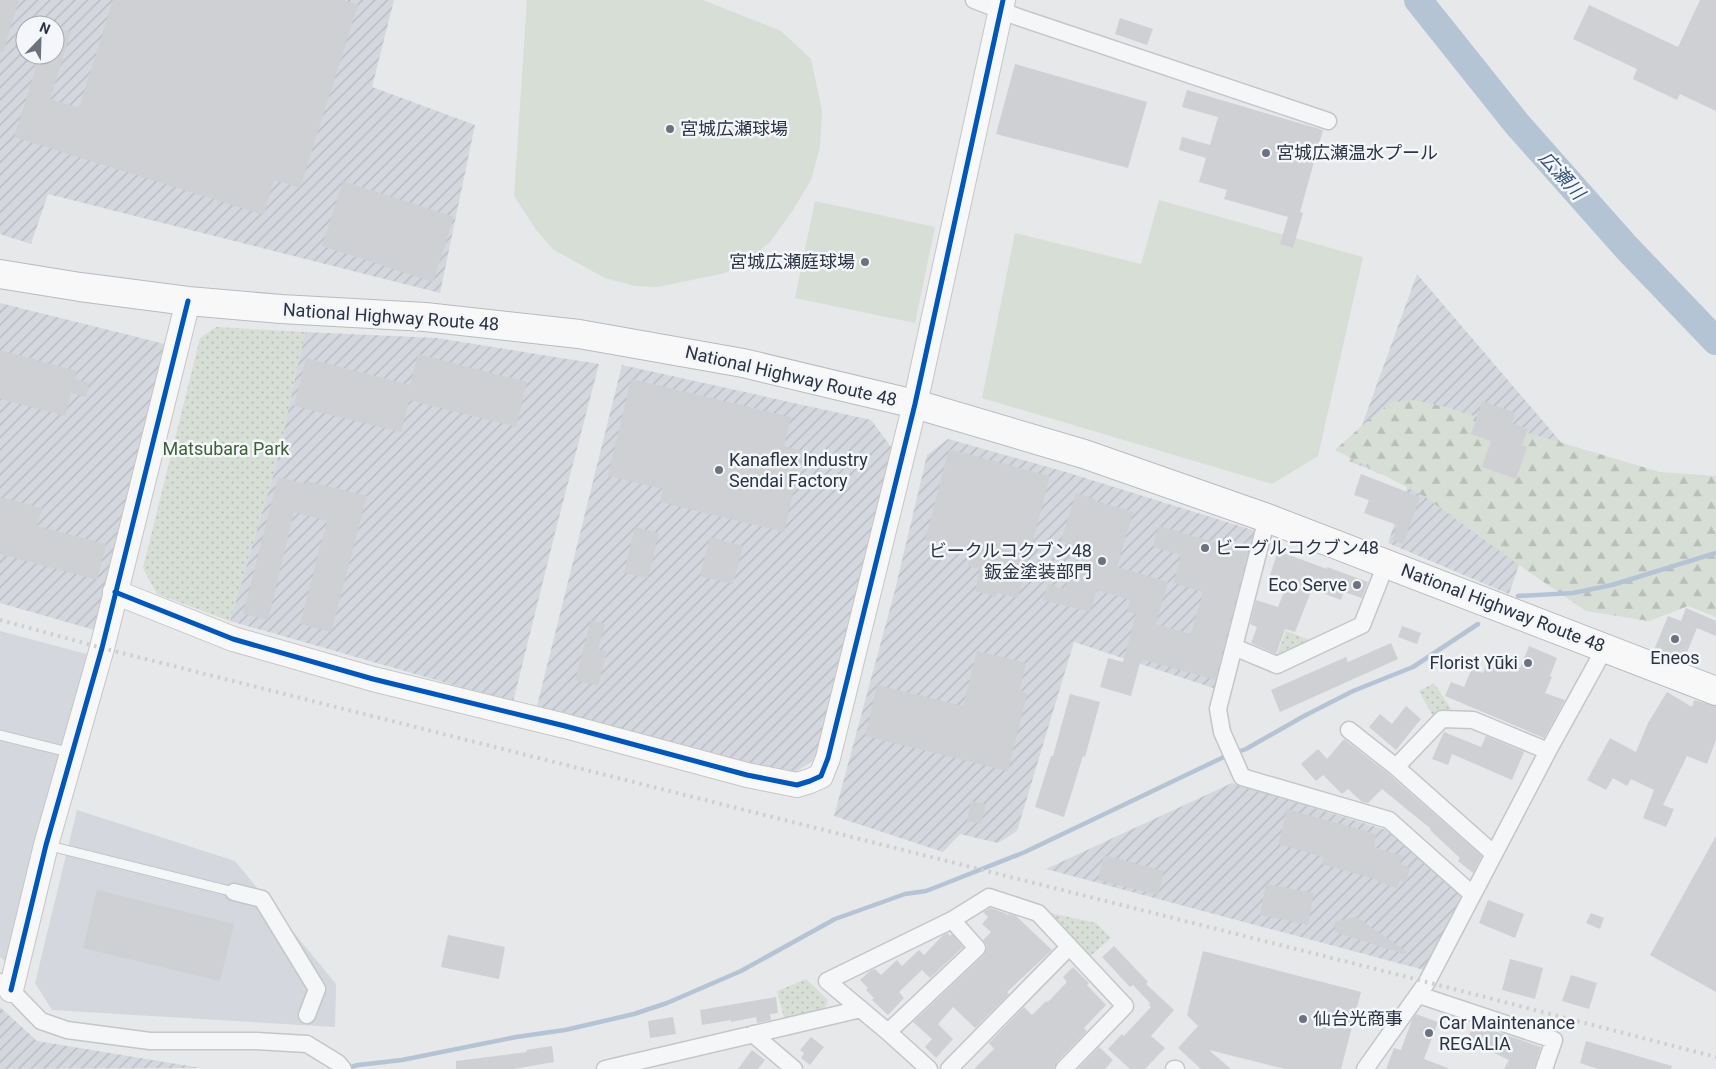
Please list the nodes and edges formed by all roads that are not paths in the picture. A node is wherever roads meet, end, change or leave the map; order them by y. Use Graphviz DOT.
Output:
graph roads {
  1 [pos="974,0"];
  2 [pos="1001,5"];
  3 [pos="1328,121"];
  4 [pos="0,274"];
  5 [pos="188,301"];
  6 [pos="915,404"];
  7 [pos="1267,518"];
  8 [pos="1386,564"];
  9 [pos="115,592"];
  10 [pos="1234,647"];
  11 [pos="1605,648"];
  12 [pos="1716,691"];
  13 [pos="1349,730"];
  14 [pos="0,736"];
  15 [pos="1548,751"];
  16 [pos="72,753"];
  17 [pos="1396,767"];
  18 [pos="46,845"];
  19 [pos="1494,854"];
  20 [pos="234,892"];
  21 [pos="1472,894"];
  22 [pos="952,920"];
  23 [pos="1069,947"];
  24 [pos="5,986"];
  25 [pos="1419,995"];
  26 [pos="861,1009"];
  27 [pos="307,1015"];
  28 [pos="888,1032"];
  29 [pos="753,1034"];
  30 [pos="343,1069"];
  31 [pos="605,1069"];
  32 [pos="794,1069"];
  33 [pos="929,1069"];
  34 [pos="949,1069"];
  35 [pos="1064,1069"];
  36 [pos="1365,1069"];
  37 [pos="1544,1069"];
  1 -- 2 [label="street"];
  2 -- 3 [label="street"];
  2 -- 6 [label="street"];
  4 -- 5 [label="highway, National Highway Route 48"];
  5 -- 6 [label="highway, National Highway Route 48"];
  5 -- 9 [label="street"];
  6 -- 7 [label="highway, National Highway Route 48"];
  6 -- 9 [label="street"];
  7 -- 8 [label="highway, National Highway Route 48"];
  7 -- 10 [label="street"];
  8 -- 10 [label="street"];
  8 -- 11 [label="highway, National Highway Route 48"];
  9 -- 16 [label="street"];
  10 -- 21 [label="street"];
  11 -- 12 [label="highway, National Highway Route 48"];
  11 -- 15 [label="street"];
  13 -- 17 [label="street"];
  14 -- 16 [label="lane"];
  15 -- 17 [label="street"];
  15 -- 19 [label="street"];
  16 -- 18 [label="street"];
  17 -- 19 [label="street"];
  18 -- 20 [label="lane"];
  18 -- 24 [label="street"];
  19 -- 21 [label="street"];
  20 -- 27 [label="street"];
  21 -- 25 [label="street"];
  22 -- 23 [label="street"];
  22 -- 26 [label="street"];
  22 -- 28 [label="street"];
  23 -- 34 [label="street"];
  23 -- 35 [label="street"];
  24 -- 30 [label="street"];
  25 -- 36 [label="street"];
  25 -- 37 [label="street"];
  26 -- 28 [label="street"];
  26 -- 29 [label="street"];
  28 -- 33 [label="street"];
  29 -- 31 [label="street"];
  29 -- 32 [label="street"];
}
